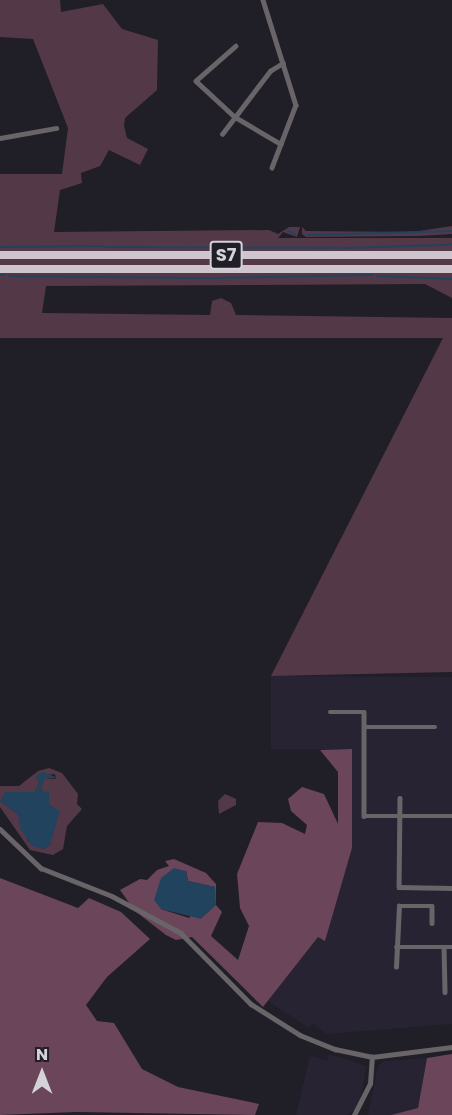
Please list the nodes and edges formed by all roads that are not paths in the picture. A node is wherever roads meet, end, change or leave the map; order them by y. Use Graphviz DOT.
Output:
graph roads {
  1 [pos="263,0"];
  2 [pos="236,46"];
  3 [pos="283,63"];
  4 [pos="236,117"];
  5 [pos="56,128"];
  6 [pos="222,134"];
  7 [pos="0,138"];
  8 [pos="281,144"];
  9 [pos="272,168"];
  10 [pos="0,255"];
  11 [pos="452,255"];
  12 [pos="0,269"];
  13 [pos="452,269"];
  14 [pos="330,712"];
  15 [pos="364,727"];
  16 [pos="435,727"];
  17 [pos="400,798"];
  18 [pos="400,816"];
  19 [pos="452,816"];
  20 [pos="0,829"];
  21 [pos="452,888"];
  22 [pos="432,923"];
  23 [pos="396,947"];
  24 [pos="444,947"];
  25 [pos="452,947"];
  26 [pos="396,967"];
  27 [pos="445,992"];
  28 [pos="452,1047"];
  29 [pos="372,1057"];
  30 [pos="354,1115"];
  1 -- 3 [label="street"];
  2 -- 4 [label="street"];
  3 -- 4 [label="street"];
  3 -- 8 [label="street"];
  4 -- 6 [label="street"];
  4 -- 8 [label="street"];
  5 -- 7 [label="street"];
  8 -- 9 [label="street"];
  10 -- 11 [label="highway, S7"];
  12 -- 13 [label="highway, S7"];
  14 -- 15 [label="street"];
  15 -- 16 [label="street"];
  15 -- 18 [label="street"];
  17 -- 18 [label="street"];
  18 -- 19 [label="street"];
  18 -- 21 [label="street"];
  20 -- 29 [label="street"];
  22 -- 23 [label="street"];
  23 -- 24 [label="street"];
  23 -- 26 [label="street"];
  24 -- 25 [label="street"];
  24 -- 27 [label="street"];
  28 -- 29 [label="street"];
  29 -- 30 [label="street"];
}
